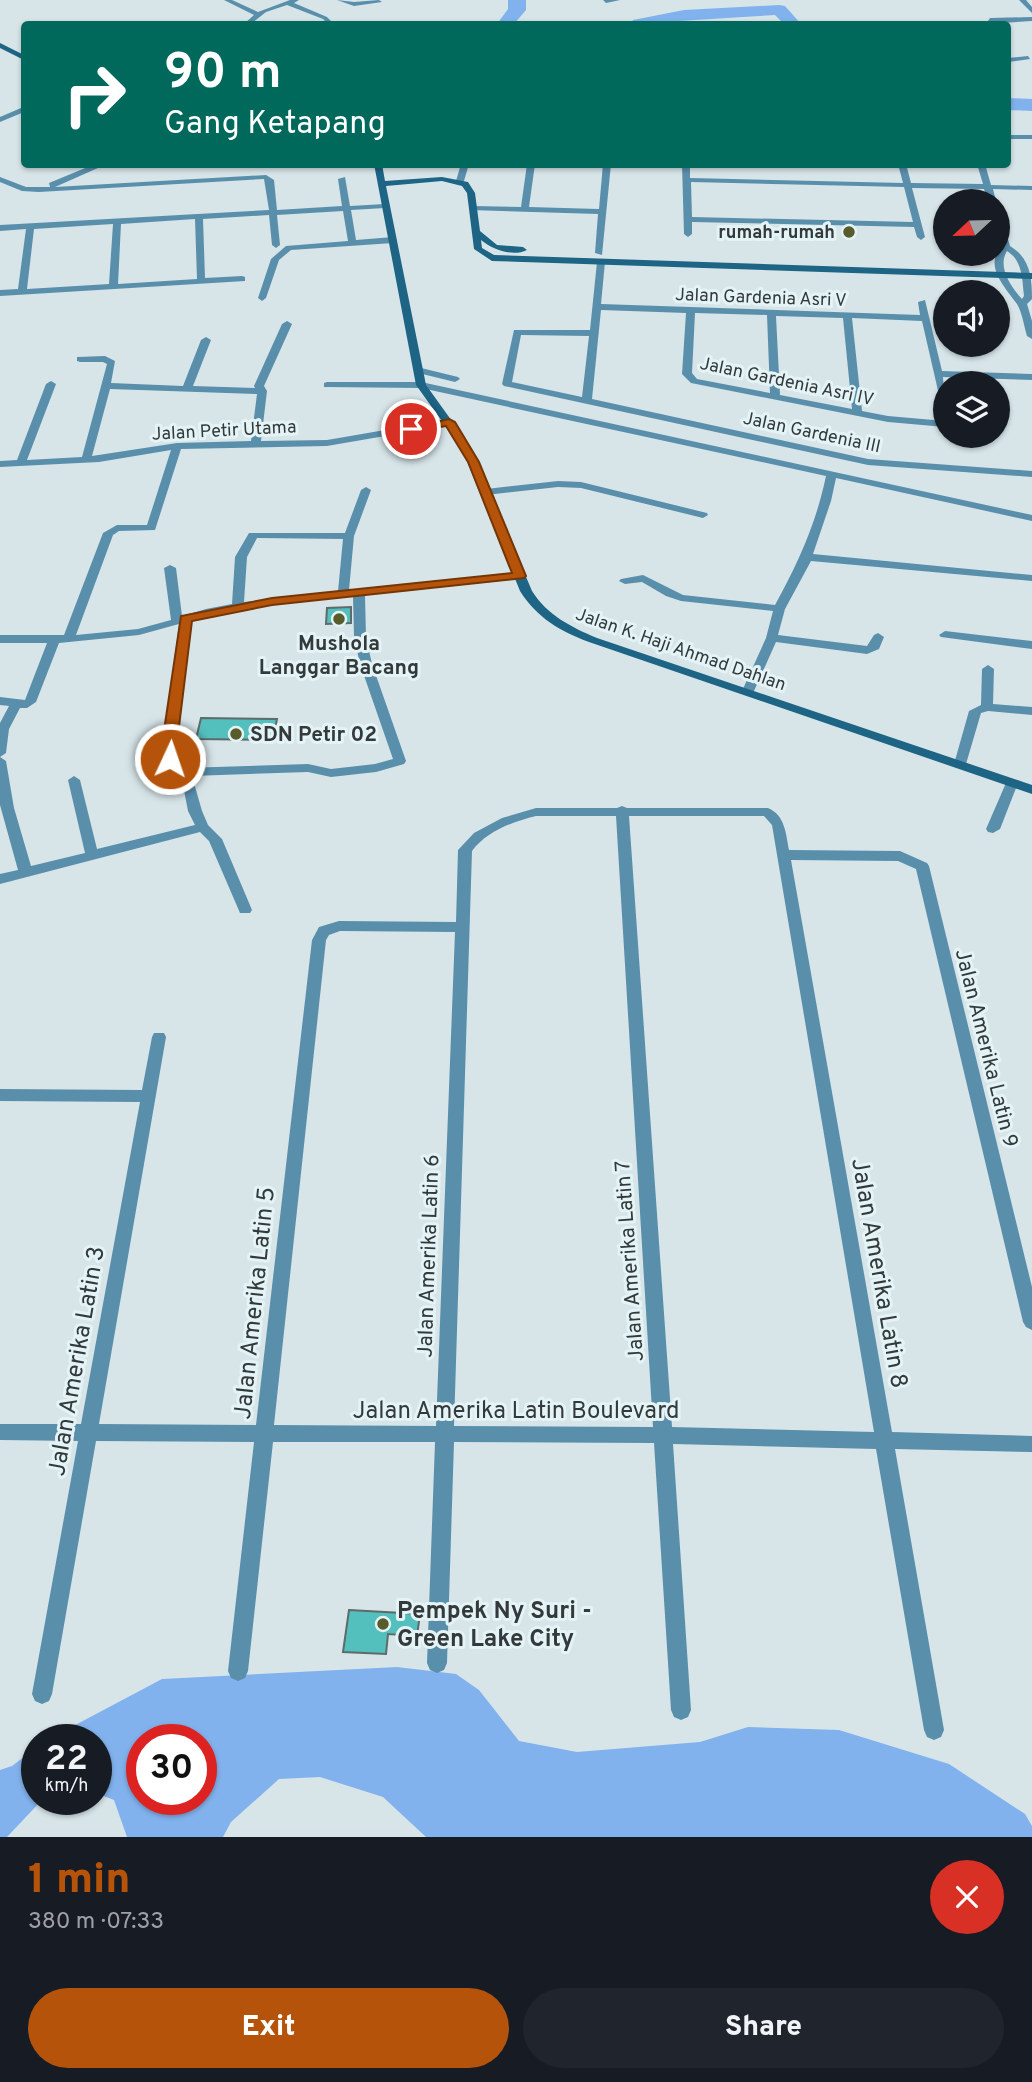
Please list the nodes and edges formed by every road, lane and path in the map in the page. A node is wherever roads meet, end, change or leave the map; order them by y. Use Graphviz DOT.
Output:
graph roads {
  1 [pos="227,0"];
  2 [pos="296,0"];
  3 [pos="340,0"];
  4 [pos="617,0"];
  5 [pos="1022,0"];
  6 [pos="606,1"];
  7 [pos="379,2"];
  8 [pos="288,3"];
  9 [pos="1032,11"];
  10 [pos="1032,19"];
  11 [pos="257,20"];
  12 [pos="328,21"];
  13 [pos="988,21"];
  14 [pos="0,45"];
  15 [pos="21,56"];
  16 [pos="1028,58"];
  17 [pos="1011,60"];
  18 [pos="21,111"];
  19 [pos="21,117"];
  20 [pos="0,120"];
  21 [pos="0,125"];
  22 [pos="1011,137"];
  23 [pos="1032,137"];
  24 [pos="93,168"];
  25 [pos="379,168"];
  26 [pos="464,168"];
  27 [pos="530,168"];
  28 [pos="607,168"];
  29 [pos="686,168"];
  30 [pos="903,168"];
  31 [pos="982,168"];
  32 [pos="0,179"];
  33 [pos="342,179"];
  34 [pos="460,181"];
  35 [pos="687,183"];
  36 [pos="382,184"];
  37 [pos="988,187"];
  38 [pos="1032,188"];
  39 [pos="908,189"];
  40 [pos="39,190"];
  41 [pos="379,206"];
  42 [pos="347,208"];
  43 [pos="473,208"];
  44 [pos="525,210"];
  45 [pos="603,212"];
  46 [pos="273,213"];
  47 [pos="199,217"];
  48 [pos="688,219"];
  49 [pos="117,222"];
  50 [pos="918,225"];
  51 [pos="30,227"];
  52 [pos="0,228"];
  53 [pos="688,233"];
  54 [pos="921,237"];
  55 [pos="352,240"];
  56 [pos="390,240"];
  57 [pos="276,245"];
  58 [pos="1010,249"];
  59 [pos="595,257"];
  60 [pos="1000,266"];
  61 [pos="1000,271"];
  62 [pos="1029,274"];
  63 [pos="242,279"];
  64 [pos="1006,280"];
  65 [pos="201,282"];
  66 [pos="1010,284"];
  67 [pos="1010,286"];
  68 [pos="113,287"];
  69 [pos="22,292"];
  70 [pos="0,293"];
  71 [pos="262,298"];
  72 [pos="922,303"];
  73 [pos="1022,304"];
  74 [pos="596,307"];
  75 [pos="691,310"];
  76 [pos="771,313"];
  77 [pos="846,315"];
  78 [pos="925,318"];
  79 [pos="287,324"];
  80 [pos="594,333"];
  81 [pos="1032,336"];
  82 [pos="206,341"];
  83 [pos="80,359"];
  84 [pos="937,371"];
  85 [pos="1010,376"];
  86 [pos="1032,377"];
  87 [pos="419,378"];
  88 [pos="454,379"];
  89 [pos="51,384"];
  90 [pos="327,385"];
  91 [pos="106,386"];
  92 [pos="188,386"];
  93 [pos="262,391"];
  94 [pos="775,396"];
  95 [pos="587,401"];
  96 [pos="857,413"];
  97 [pos="449,422"];
  98 [pos="933,422"];
  99 [pos="256,444"];
  100 [pos="177,446"];
  101 [pos="86,460"];
  102 [pos="21,462"];
  103 [pos="0,464"];
  104 [pos="1032,474"];
  105 [pos="831,475"];
  106 [pos="366,490"];
  107 [pos="486,492"];
  108 [pos="703,515"];
  109 [pos="1032,518"];
  110 [pos="349,536"];
  111 [pos="807,556"];
  112 [pos="170,568"];
  113 [pos="519,576"];
  114 [pos="1032,578"];
  115 [pos="625,581"];
  116 [pos="359,593"];
  117 [pos="343,594"];
  118 [pos="238,606"];
  119 [pos="779,609"];
  120 [pos="181,620"];
  121 [pos="945,635"];
  122 [pos="878,637"];
  123 [pos="772,638"];
  124 [pos="0,639"];
  125 [pos="54,639"];
  126 [pos="69,639"];
  127 [pos="1032,645"];
  128 [pos="988,669"];
  129 [pos="748,691"];
  130 [pos="0,701"];
  131 [pos="16,704"];
  132 [pos="987,707"];
  133 [pos="1032,711"];
  134 [pos="0,751"];
  135 [pos="0,761"];
  136 [pos="960,764"];
  137 [pos="184,772"];
  138 [pos="74,780"];
  139 [pos="1012,783"];
  140 [pos="1032,790"];
  141 [pos="622,810"];
  142 [pos="203,827"];
  143 [pos="993,829"];
  144 [pos="92,855"];
  145 [pos="783,855"];
  146 [pos="26,873"];
  147 [pos="0,879"];
  148 [pos="245,910"];
  149 [pos="462,927"];
  150 [pos="159,1037"];
  151 [pos="0,1095"];
  152 [pos="148,1096"];
  153 [pos="1032,1322"];
  154 [pos="0,1432"];
  155 [pos="88,1433"];
  156 [pos="264,1434"];
  157 [pos="445,1434"];
  158 [pos="663,1434"];
  159 [pos="883,1438"];
  160 [pos="1032,1444"];
  161 [pos="437,1663"];
  162 [pos="238,1671"];
  163 [pos="42,1694"];
  164 [pos="681,1710"];
  165 [pos="934,1730"];
  1 -- 11 [label="street"];
  2 -- 8 [label="street"];
  3 -- 7 [label="street"];
  4 -- 6 [label="street"];
  5 -- 9 [label="street"];
  8 -- 11 [label="street"];
  8 -- 12 [label="street"];
  10 -- 13 [label="street"];
  14 -- 15 [label="main road"];
  16 -- 17 [label="street"];
  18 -- 20 [label="street"];
  19 -- 21 [label="street"];
  22 -- 23 [label="street"];
  24 -- 40 [label="street"];
  25 -- 36 [label="main road, Jalan K. Haji Ahmad Dahlan"];
  26 -- 34 [label="street"];
  27 -- 44 [label="street"];
  28 -- 45 [label="street"];
  29 -- 35 [label="street"];
  30 -- 39 [label="street"];
  31 -- 37 [label="street"];
  32 -- 40 [label="street"];
  33 -- 42 [label="street"];
  34 -- 36 [label="main road"];
  34 -- 43 [label="main road"];
  35 -- 39 [label="street"];
  35 -- 48 [label="street"];
  36 -- 41 [label="main road, Jalan K. Haji Ahmad Dahlan"];
  37 -- 38 [label="street"];
  37 -- 39 [label="street"];
  39 -- 50 [label="street"];
  40 -- 46 [label="street"];
  41 -- 42 [label="street"];
  41 -- 56 [label="main road, Jalan K. Haji Ahmad Dahlan"];
  42 -- 46 [label="street"];
  42 -- 55 [label="street"];
  43 -- 44 [label="street"];
  43 -- 59 [label="main road"];
  44 -- 45 [label="street"];
  45 -- 59 [label="street"];
  46 -- 47 [label="street"];
  46 -- 57 [label="street"];
  47 -- 49 [label="street"];
  47 -- 65 [label="street"];
  48 -- 50 [label="street"];
  48 -- 53 [label="street"];
  49 -- 51 [label="street"];
  49 -- 68 [label="street"];
  50 -- 54 [label="street"];
  51 -- 52 [label="street"];
  51 -- 69 [label="street"];
  56 -- 71 [label="street"];
  56 -- 87 [label="main road, Jalan K. Haji Ahmad Dahlan"];
  58 -- 62 [label="street"];
  59 -- 61 [label="main road"];
  59 -- 74 [label="street"];
  60 -- 61 [label="street"];
  61 -- 62 [label="main road"];
  61 -- 64 [label="street"];
  62 -- 66 [label="street"];
  62 -- 73 [label="street"];
  63 -- 65 [label="street"];
  65 -- 68 [label="street"];
  67 -- 73 [label="street"];
  68 -- 69 [label="street"];
  69 -- 70 [label="street"];
  72 -- 78 [label="street"];
  73 -- 81 [label="street"];
  74 -- 75 [label="street, Jalan Gardenia Asri V"];
  74 -- 80 [label="street"];
  75 -- 76 [label="street, Jalan Gardenia Asri V"];
  75 -- 94 [label="street, Jalan Gardenia Asri IV"];
  76 -- 77 [label="street, Jalan Gardenia Asri V"];
  76 -- 94 [label="street"];
  77 -- 78 [label="street, Jalan Gardenia Asri V"];
  77 -- 96 [label="street"];
  78 -- 84 [label="street"];
  79 -- 93 [label="street"];
  80 -- 95 [label="street"];
  80 -- 95 [label="street, Jalan Gardenia III"];
  82 -- 92 [label="street"];
  83 -- 91 [label="street"];
  85 -- 86 [label="street"];
  87 -- 88 [label="street"];
  87 -- 90 [label="street"];
  87 -- 97 [label="main road, Jalan K. Haji Ahmad Dahlan"];
  87 -- 105 [label="street"];
  89 -- 102 [label="street"];
  91 -- 92 [label="street"];
  91 -- 101 [label="street"];
  92 -- 93 [label="street"];
  93 -- 99 [label="street"];
  94 -- 96 [label="street, Jalan Gardenia Asri IV"];
  95 -- 104 [label="street, Jalan Gardenia III"];
  96 -- 98 [label="street, Jalan Gardenia Asri IV"];
  97 -- 99 [label="street, Jalan Petir Utama"];
  97 -- 107 [label="main road, Jalan K. Haji Ahmad Dahlan"];
  99 -- 100 [label="street, Jalan Petir Utama"];
  100 -- 101 [label="street, Jalan Petir Utama"];
  100 -- 126 [label="street"];
  101 -- 102 [label="street, Jalan Petir Utama"];
  102 -- 103 [label="street, Jalan Petir Utama"];
  105 -- 109 [label="street"];
  105 -- 111 [label="street"];
  106 -- 110 [label="street"];
  107 -- 108 [label="street"];
  107 -- 113 [label="main road, Jalan K. Haji Ahmad Dahlan"];
  110 -- 117 [label="street"];
  110 -- 118 [label="street"];
  111 -- 114 [label="street"];
  111 -- 119 [label="street"];
  112 -- 120 [label="street"];
  113 -- 116 [label="street"];
  113 -- 129 [label="main road, Jalan K. Haji Ahmad Dahlan"];
  115 -- 119 [label="street"];
  116 -- 117 [label="street"];
  116 -- 137 [label="street"];
  117 -- 118 [label="street"];
  118 -- 120 [label="street"];
  119 -- 123 [label="street"];
  120 -- 126 [label="street"];
  120 -- 137 [label="street"];
  121 -- 127 [label="street"];
  122 -- 123 [label="street"];
  123 -- 129 [label="street"];
  124 -- 125 [label="street"];
  125 -- 126 [label="street"];
  125 -- 131 [label="street"];
  128 -- 132 [label="street"];
  129 -- 136 [label="main road, Jalan K. Haji Ahmad Dahlan"];
  130 -- 131 [label="street"];
  131 -- 134 [label="street"];
  132 -- 133 [label="street"];
  132 -- 136 [label="street"];
  135 -- 146 [label="street"];
  136 -- 139 [label="main road, Jalan K. Haji Ahmad Dahlan"];
  137 -- 142 [label="street"];
  138 -- 144 [label="street"];
  139 -- 140 [label="main road, Jalan K. Haji Ahmad Dahlan"];
  139 -- 143 [label="street"];
  141 -- 145 [label="street, Jalan Amerika Latin 8"];
  141 -- 149 [label="street, Jalan Amerika Latin 6"];
  141 -- 158 [label="street, Jalan Amerika Latin 7"];
  142 -- 144 [label="street"];
  142 -- 148 [label="street"];
  144 -- 146 [label="street"];
  145 -- 153 [label="street, Jalan Amerika Latin 9"];
  145 -- 159 [label="street, Jalan Amerika Latin 8"];
  146 -- 147 [label="street"];
  149 -- 156 [label="street, Jalan Amerika Latin 5"];
  149 -- 157 [label="street, Jalan Amerika Latin 6"];
  150 -- 152 [label="street, Jalan Amerika Latin 3"];
  151 -- 152 [label="street"];
  152 -- 155 [label="street, Jalan Amerika Latin 3"];
  154 -- 155 [label="street, Jalan Amerika Latin Boulevard"];
  155 -- 156 [label="street, Jalan Amerika Latin Boulevard"];
  155 -- 163 [label="street, Jalan Amerika Latin 3"];
  156 -- 157 [label="street, Jalan Amerika Latin Boulevard"];
  156 -- 162 [label="street, Jalan Amerika Latin 5"];
  157 -- 158 [label="street, Jalan Amerika Latin Boulevard"];
  157 -- 161 [label="street, Jalan Amerika Latin 6"];
  158 -- 159 [label="street, Jalan Amerika Latin Boulevard"];
  158 -- 164 [label="street, Jalan Amerika Latin 7"];
  159 -- 160 [label="street, Jalan Amerika Latin Boulevard"];
  159 -- 165 [label="street, Jalan Amerika Latin 8"];
}
